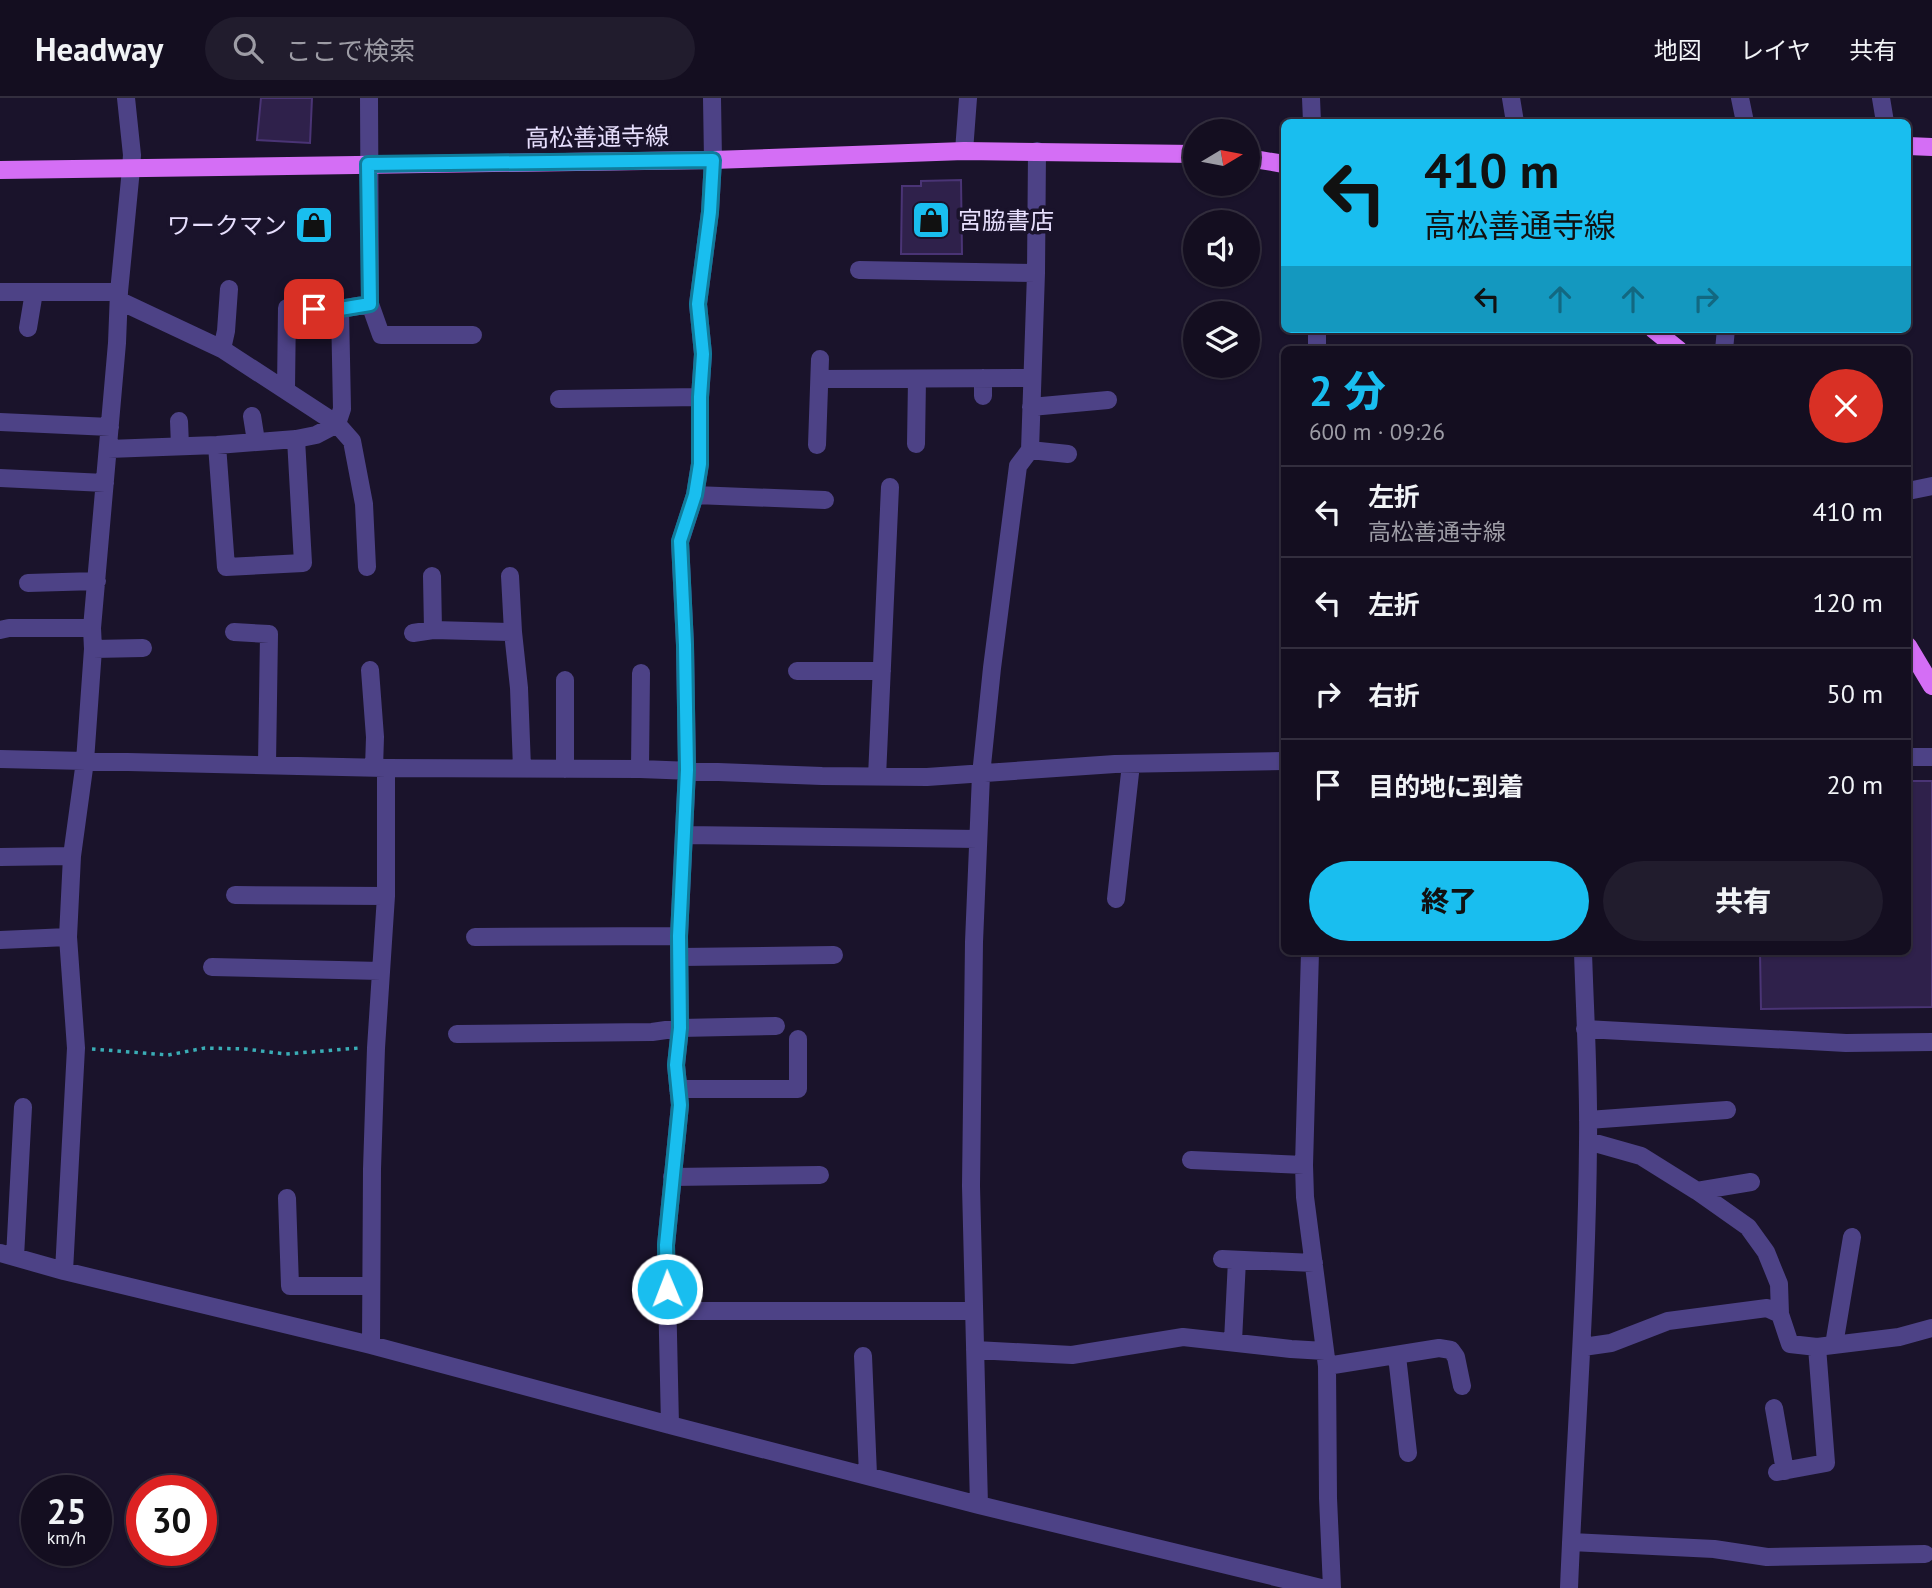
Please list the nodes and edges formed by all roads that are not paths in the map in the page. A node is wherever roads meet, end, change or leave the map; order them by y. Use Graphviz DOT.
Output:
graph roads {
  1 [pos="126,98"];
  2 [pos="369,98"];
  3 [pos="712,98"];
  4 [pos="968,98"];
  5 [pos="1311,98"];
  6 [pos="1511,98"];
  7 [pos="1740,98"];
  8 [pos="1881,98"];
  9 [pos="1312,119"];
  10 [pos="1515,119"];
  11 [pos="1744,119"];
  12 [pos="1884,119"];
  13 [pos="1911,146"];
  14 [pos="1932,147"];
  15 [pos="964,151"];
  16 [pos="1037,151"];
  17 [pos="1183,154"];
  18 [pos="1260,159"];
  19 [pos="713,160"];
  20 [pos="1281,161"];
  21 [pos="368,164"];
  22 [pos="131,169"];
  23 [pos="0,170"];
  24 [pos="859,270"];
  25 [pos="1036,273"];
  26 [pos="229,289"];
  27 [pos="0,292"];
  28 [pos="34,292"];
  29 [pos="119,296"];
  30 [pos="370,304"];
  31 [pos="340,309"];
  32 [pos="28,328"];
  33 [pos="1658,333"];
  34 [pos="473,335"];
  35 [pos="1674,346"];
  36 [pos="222,349"];
  37 [pos="820,359"];
  38 [pos="1032,378"];
  39 [pos="820,379"];
  40 [pos="918,379"];
  41 [pos="286,390"];
  42 [pos="700,397"];
  43 [pos="559,399"];
  44 [pos="1108,400"];
  45 [pos="1031,407"];
  46 [pos="252,416"];
  47 [pos="179,421"];
  48 [pos="0,422"];
  49 [pos="337,424"];
  50 [pos="110,427"];
  51 [pos="296,439"];
  52 [pos="256,441"];
  53 [pos="217,444"];
  54 [pos="916,444"];
  55 [pos="817,445"];
  56 [pos="180,446"];
  57 [pos="108,449"];
  58 [pos="1030,450"];
  59 [pos="1068,454"];
  60 [pos="0,478"];
  61 [pos="105,482"];
  62 [pos="1932,486"];
  63 [pos="890,487"];
  64 [pos="1911,490"];
  65 [pos="695,495"];
  66 [pos="825,500"];
  67 [pos="367,567"];
  68 [pos="432,576"];
  69 [pos="510,576"];
  70 [pos="97,581"];
  71 [pos="28,583"];
  72 [pos="92,628"];
  73 [pos="0,629"];
  74 [pos="433,630"];
  75 [pos="234,632"];
  76 [pos="513,632"];
  77 [pos="414,633"];
  78 [pos="143,648"];
  79 [pos="93,649"];
  80 [pos="1911,651"];
  81 [pos="370,670"];
  82 [pos="797,671"];
  83 [pos="882,671"];
  84 [pos="641,673"];
  85 [pos="565,680"];
  86 [pos="1932,685"];
  87 [pos="1911,757"];
  88 [pos="1932,757"];
  89 [pos="0,759"];
  90 [pos="85,761"];
  91 [pos="1281,761"];
  92 [pos="267,764"];
  93 [pos="1131,764"];
  94 [pos="380,768"];
  95 [pos="522,768"];
  96 [pos="565,769"];
  97 [pos="640,769"];
  98 [pos="687,770"];
  99 [pos="981,775"];
  100 [pos="877,777"];
  101 [pos="684,835"];
  102 [pos="978,839"];
  103 [pos="72,856"];
  104 [pos="0,857"];
  105 [pos="235,895"];
  106 [pos="386,896"];
  107 [pos="1116,899"];
  108 [pos="679,936"];
  109 [pos="68,937"];
  110 [pos="475,937"];
  111 [pos="0,940"];
  112 [pos="834,955"];
  113 [pos="1310,955"];
  114 [pos="1584,955"];
  115 [pos="680,957"];
  116 [pos="212,967"];
  117 [pos="381,971"];
  118 [pos="776,1026"];
  119 [pos="680,1028"];
  120 [pos="1585,1029"];
  121 [pos="457,1034"];
  122 [pos="798,1039"];
  123 [pos="1932,1042"];
  124 [pos="678,1089"];
  125 [pos="23,1107"];
  126 [pos="1727,1110"];
  127 [pos="1588,1121"];
  128 [pos="1588,1141"];
  129 [pos="1191,1160"];
  130 [pos="1304,1165"];
  131 [pos="820,1175"];
  132 [pos="672,1177"];
  133 [pos="1751,1182"];
  134 [pos="1697,1191"];
  135 [pos="287,1198"];
  136 [pos="1852,1237"];
  137 [pos="8,1255"];
  138 [pos="1314,1263"];
  139 [pos="64,1271"];
  140 [pos="371,1286"];
  141 [pos="667,1311"];
  142 [pos="974,1311"];
  143 [pos="1780,1314"];
  144 [pos="1932,1328"];
  145 [pos="1233,1341"];
  146 [pos="371,1345"];
  147 [pos="1826,1346"];
  148 [pos="1583,1347"];
  149 [pos="975,1350"];
  150 [pos="863,1356"];
  151 [pos="1397,1356"];
  152 [pos="1326,1358"];
  153 [pos="1462,1386"];
  154 [pos="1774,1408"];
  155 [pos="670,1426"];
  156 [pos="1408,1453"];
  157 [pos="868,1475"];
  158 [pos="979,1505"];
  159 [pos="1571,1542"];
  160 [pos="1925,1554"];
  161 [pos="1321,1588"];
  162 [pos="1332,1588"];
  163 [pos="1569,1588"];
  1 -- 22 [label="street"];
  2 -- 21 [label="street"];
  3 -- 19 [label="street"];
  4 -- 15 [label="street"];
  5 -- 9 [label="street"];
  6 -- 10 [label="street"];
  7 -- 11 [label="street"];
  8 -- 12 [label="street"];
  13 -- 14 [label="main road"];
  15 -- 16 [label="main road, 高松善通寺線"];
  15 -- 19 [label="main road, 高松善通寺線"];
  16 -- 17 [label="main road, 高松善通寺線"];
  16 -- 25 [label="street"];
  18 -- 20 [label="main road"];
  19 -- 21 [label="main road, 高松善通寺線"];
  19 -- 42 [label="street"];
  21 -- 22 [label="main road, 高松善通寺線"];
  21 -- 30 [label="street"];
  22 -- 23 [label="main road, 高松善通寺線"];
  22 -- 29 [label="street"];
  24 -- 25 [label="street"];
  25 -- 38 [label="street"];
  26 -- 36 [label="street"];
  27 -- 28 [label="street"];
  28 -- 29 [label="street"];
  28 -- 32 [label="street"];
  29 -- 36 [label="street"];
  29 -- 50 [label="street"];
  30 -- 31 [label="street"];
  30 -- 34 [label="street"];
  31 -- 41 [label="street"];
  31 -- 49 [label="street"];
  33 -- 35 [label="main road"];
  36 -- 41 [label="street"];
  37 -- 39 [label="street"];
  38 -- 40 [label="street"];
  38 -- 45 [label="street"];
  39 -- 40 [label="street"];
  39 -- 55 [label="street"];
  40 -- 54 [label="street"];
  41 -- 49 [label="street"];
  42 -- 43 [label="street"];
  42 -- 65 [label="street"];
  44 -- 45 [label="street"];
  45 -- 58 [label="street"];
  46 -- 52 [label="street"];
  47 -- 56 [label="street"];
  48 -- 50 [label="street"];
  49 -- 51 [label="street"];
  49 -- 67 [label="street"];
  50 -- 57 [label="street"];
  51 -- 52 [label="street"];
  51 -- 53 [label="street"];
  52 -- 53 [label="street"];
  53 -- 56 [label="street"];
  56 -- 57 [label="street"];
  57 -- 61 [label="street"];
  58 -- 59 [label="street"];
  58 -- 99 [label="street"];
  60 -- 61 [label="street"];
  61 -- 70 [label="street"];
  62 -- 64 [label="street"];
  63 -- 83 [label="street"];
  65 -- 66 [label="street"];
  65 -- 98 [label="street"];
  68 -- 74 [label="street"];
  69 -- 76 [label="street"];
  70 -- 71 [label="street"];
  70 -- 72 [label="street"];
  72 -- 73 [label="street"];
  72 -- 79 [label="street"];
  74 -- 76 [label="street"];
  74 -- 77 [label="street"];
  75 -- 92 [label="street"];
  76 -- 95 [label="street"];
  78 -- 79 [label="street"];
  79 -- 90 [label="street"];
  80 -- 86 [label="main road"];
  81 -- 94 [label="street"];
  82 -- 83 [label="street"];
  83 -- 100 [label="street"];
  84 -- 97 [label="street"];
  85 -- 96 [label="street"];
  87 -- 88 [label="street"];
  89 -- 90 [label="street"];
  90 -- 92 [label="street"];
  90 -- 103 [label="street"];
  91 -- 93 [label="street"];
  92 -- 94 [label="street"];
  93 -- 99 [label="street"];
  93 -- 107 [label="street"];
  94 -- 95 [label="street"];
  94 -- 106 [label="street"];
  95 -- 96 [label="street"];
  96 -- 97 [label="street"];
  97 -- 98 [label="street"];
  98 -- 100 [label="street"];
  98 -- 101 [label="street"];
  99 -- 100 [label="street"];
  99 -- 102 [label="street"];
  101 -- 102 [label="street"];
  101 -- 108 [label="street"];
  102 -- 142 [label="street"];
  103 -- 104 [label="street"];
  103 -- 109 [label="street"];
  105 -- 106 [label="street"];
  106 -- 117 [label="street"];
  108 -- 110 [label="street"];
  108 -- 115 [label="street"];
  109 -- 111 [label="street"];
  109 -- 139 [label="street"];
  112 -- 115 [label="street"];
  113 -- 130 [label="street"];
  114 -- 120 [label="street"];
  115 -- 119 [label="street"];
  116 -- 117 [label="street"];
  117 -- 140 [label="street"];
  118 -- 119 [label="street"];
  119 -- 121 [label="street"];
  119 -- 124 [label="street"];
  120 -- 123 [label="street"];
  120 -- 127 [label="street"];
  122 -- 124 [label="street"];
  124 -- 132 [label="street"];
  125 -- 137 [label="street"];
  126 -- 127 [label="street"];
  127 -- 128 [label="street"];
  128 -- 134 [label="street"];
  128 -- 148 [label="street"];
  129 -- 130 [label="street"];
  130 -- 138 [label="street"];
  131 -- 132 [label="street"];
  132 -- 141 [label="street"];
  133 -- 134 [label="street"];
  134 -- 143 [label="street"];
  135 -- 140 [label="street"];
  136 -- 147 [label="street"];
  137 -- 139 [label="street"];
  138 -- 145 [label="street"];
  138 -- 152 [label="street"];
  139 -- 146 [label="street"];
  140 -- 146 [label="street"];
  141 -- 142 [label="street"];
  141 -- 155 [label="street"];
  142 -- 149 [label="street"];
  143 -- 147 [label="street"];
  143 -- 148 [label="street"];
  144 -- 147 [label="street"];
  145 -- 149 [label="street"];
  145 -- 152 [label="street"];
  146 -- 155 [label="street"];
  147 -- 154 [label="street"];
  148 -- 159 [label="street"];
  149 -- 158 [label="street"];
  150 -- 157 [label="street"];
  151 -- 152 [label="street"];
  151 -- 153 [label="street"];
  151 -- 156 [label="street"];
  152 -- 162 [label="street"];
  155 -- 157 [label="street"];
  157 -- 158 [label="street"];
  158 -- 161 [label="street"];
  159 -- 160 [label="street"];
  159 -- 163 [label="street"];
}
